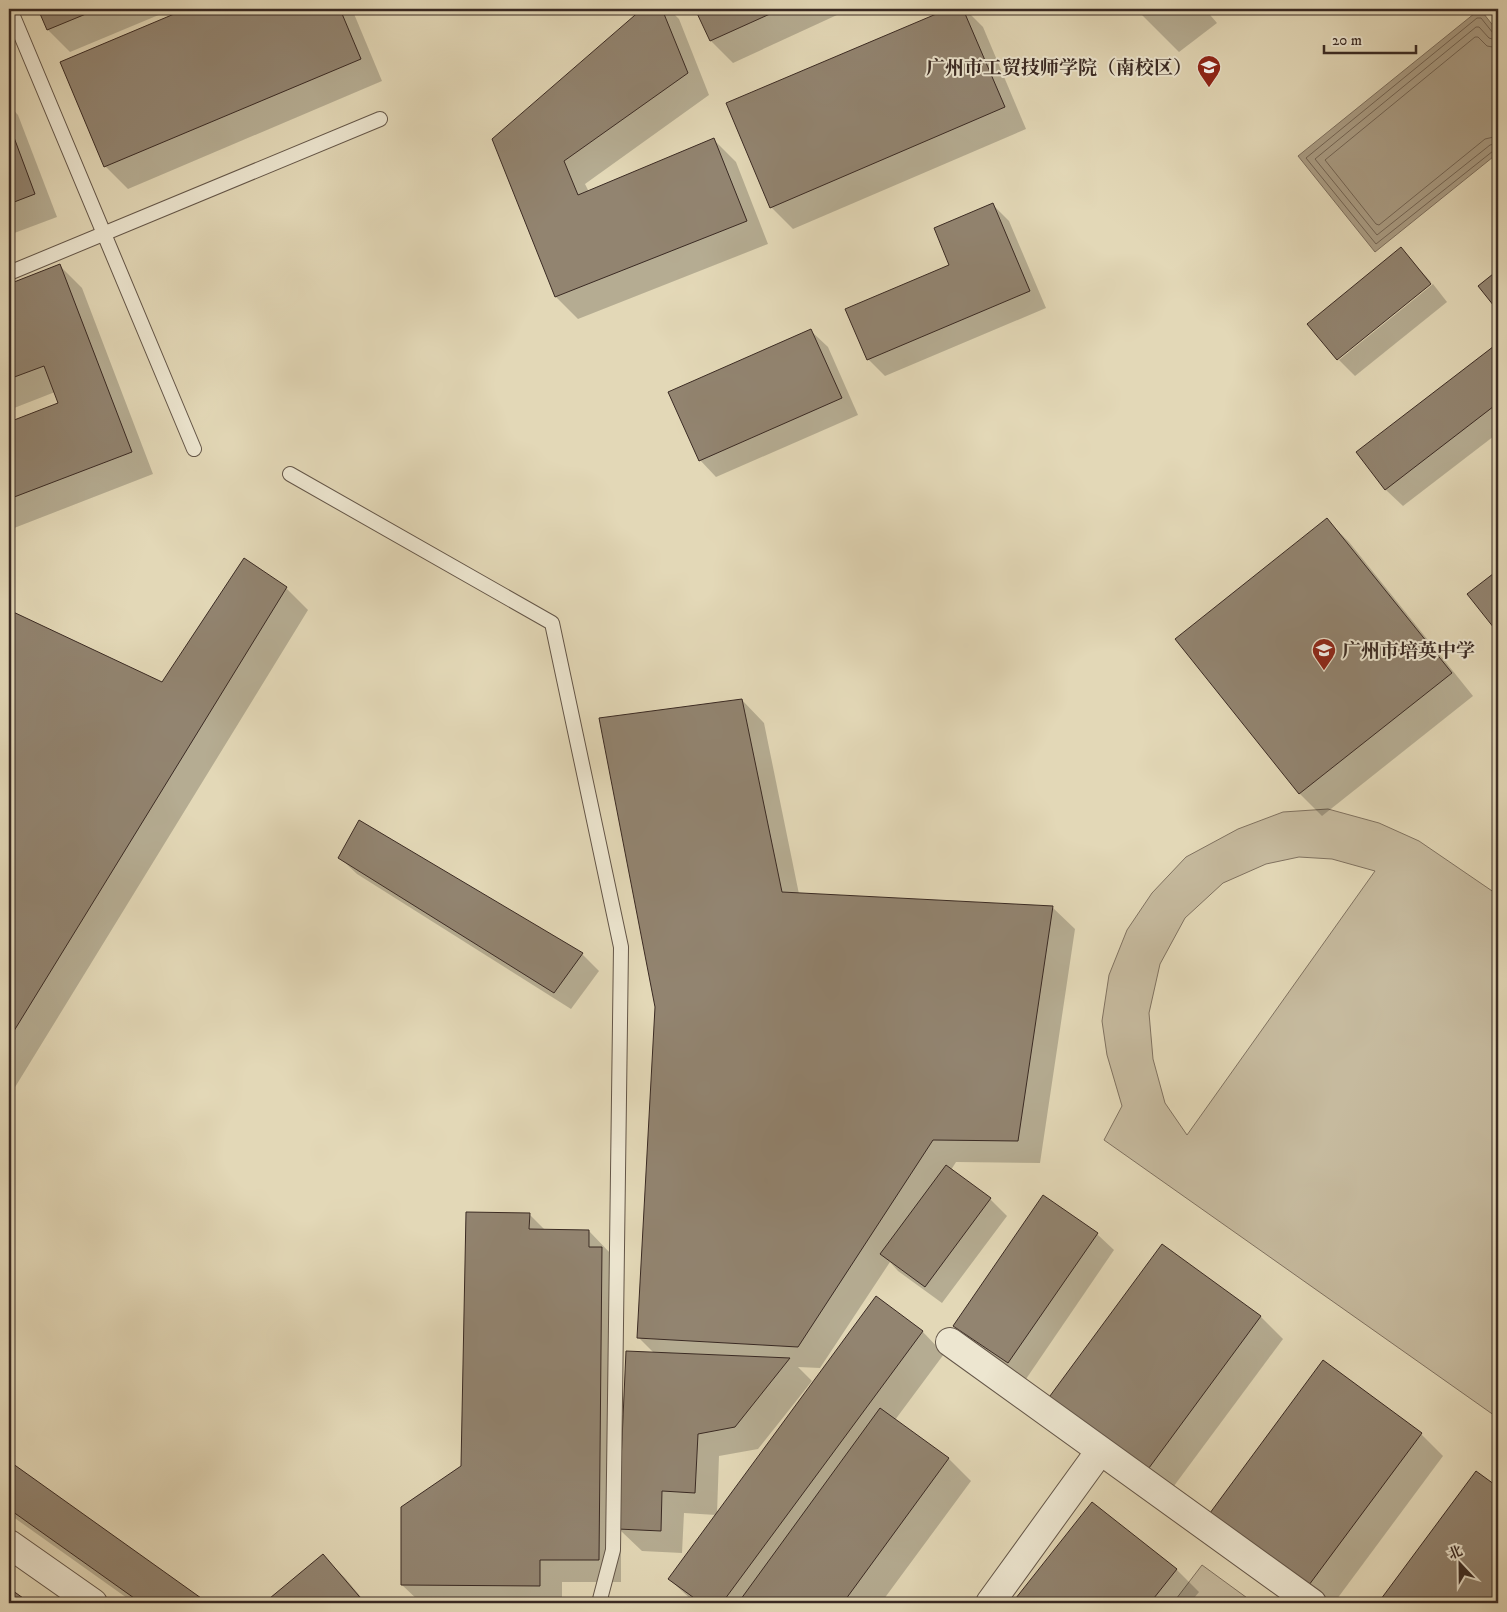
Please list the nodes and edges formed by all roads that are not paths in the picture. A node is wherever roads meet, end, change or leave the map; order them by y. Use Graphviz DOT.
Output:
graph roads {
  1 [pos="10,9"];
  2 [pos="380,119"];
  3 [pos="104,233"];
  4 [pos="9,273"];
  5 [pos="194,449"];
  6 [pos="290,474"];
  7 [pos="950,1342"];
  8 [pos="1100,1451"];
  9 [pos="9,1544"];
  10 [pos="93,1603"];
  11 [pos="599,1603"];
  12 [pos="990,1603"];
  13 [pos="1312,1603"];
  1 -- 3 [label="lane"];
  2 -- 3 [label="lane"];
  3 -- 4 [label="lane"];
  3 -- 5 [label="lane"];
  6 -- 11 [label="lane"];
  7 -- 8 [label="street"];
  8 -- 12 [label="street"];
  8 -- 13 [label="street"];
  9 -- 10 [label="street"];
}
